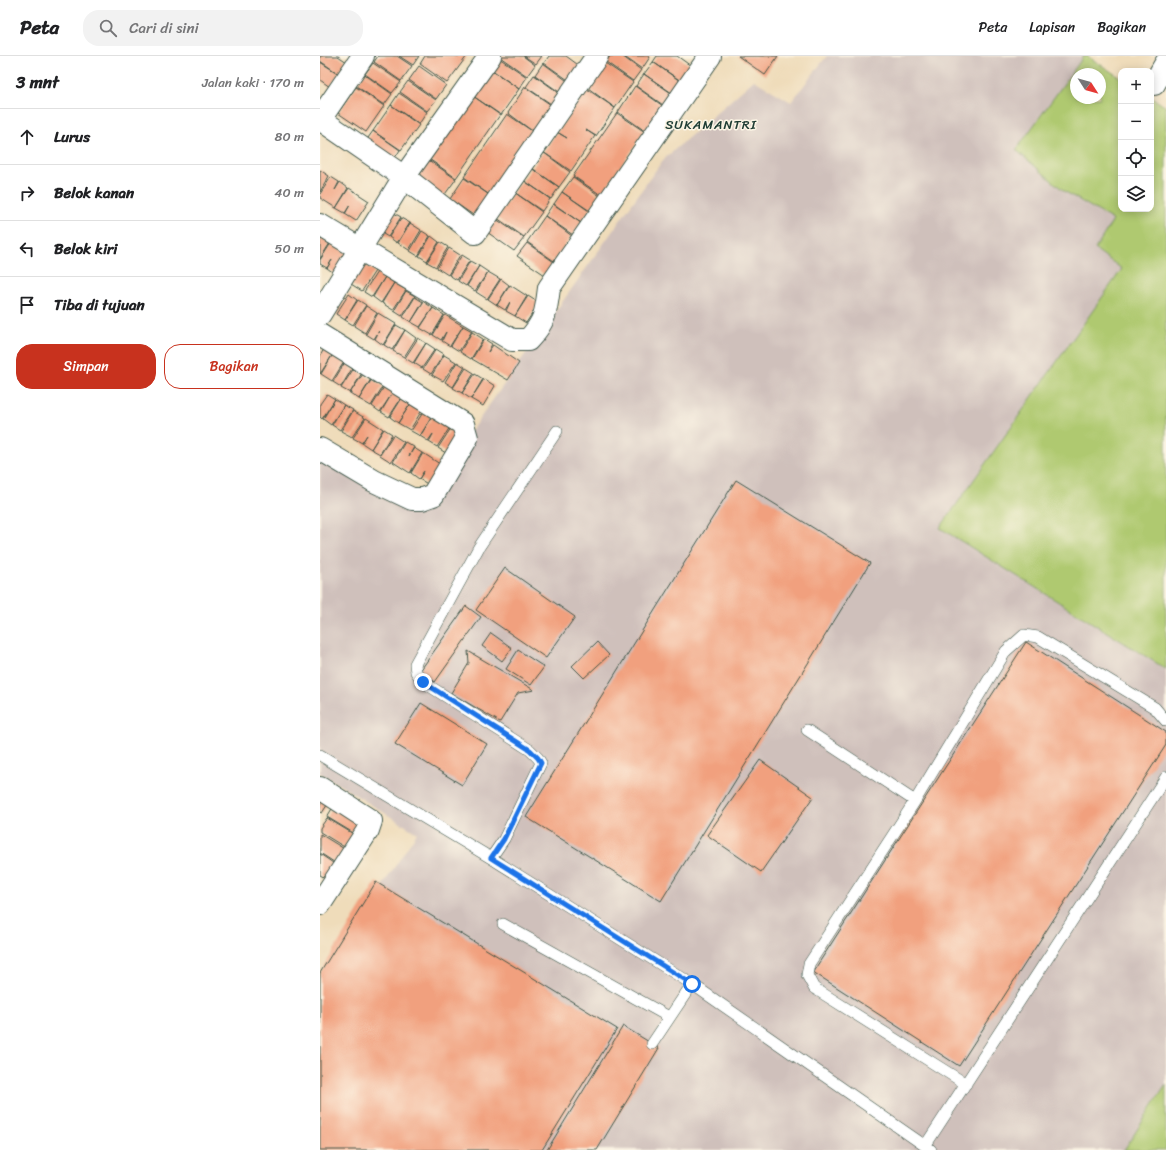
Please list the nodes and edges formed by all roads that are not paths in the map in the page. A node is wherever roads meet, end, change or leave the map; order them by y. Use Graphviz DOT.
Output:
graph roads {
  1 [pos="364,56"];
  2 [pos="490,56"];
  3 [pos="597,56"];
  4 [pos="704,58"];
  5 [pos="1166,63"];
  6 [pos="1154,84"];
  7 [pos="320,119"];
  8 [pos="404,177"];
  9 [pos="320,225"];
  10 [pos="360,249"];
  11 [pos="320,314"];
  12 [pos="320,335"];
  13 [pos="557,431"];
  14 [pos="320,449"];
  15 [pos="1166,721"];
  16 [pos="807,730"];
  17 [pos="320,755"];
  18 [pos="1165,781"];
  19 [pos="320,788"];
  20 [pos="915,800"];
  21 [pos="491,858"];
  22 [pos="320,904"];
  23 [pos="503,924"];
  24 [pos="692,984"];
  25 [pos="669,1017"];
  26 [pos="652,1044"];
  27 [pos="966,1084"];
  28 [pos="928,1148"];
  1 -- 7 [label="street"];
  2 -- 8 [label="street"];
  3 -- 8 [label="street"];
  4 -- 10 [label="street"];
  5 -- 6 [label="street"];
  7 -- 8 [label="street"];
  8 -- 10 [label="street"];
  9 -- 10 [label="street"];
  10 -- 11 [label="street"];
  12 -- 14 [label="street"];
  13 -- 21 [label="lane"];
  15 -- 20 [label="lane"];
  16 -- 20 [label="lane"];
  17 -- 21 [label="lane"];
  18 -- 27 [label="lane"];
  19 -- 22 [label="street"];
  20 -- 27 [label="lane"];
  21 -- 24 [label="lane"];
  23 -- 25 [label="lane"];
  24 -- 25 [label="lane"];
  24 -- 28 [label="lane"];
  25 -- 26 [label="lane"];
  27 -- 28 [label="lane"];
}
